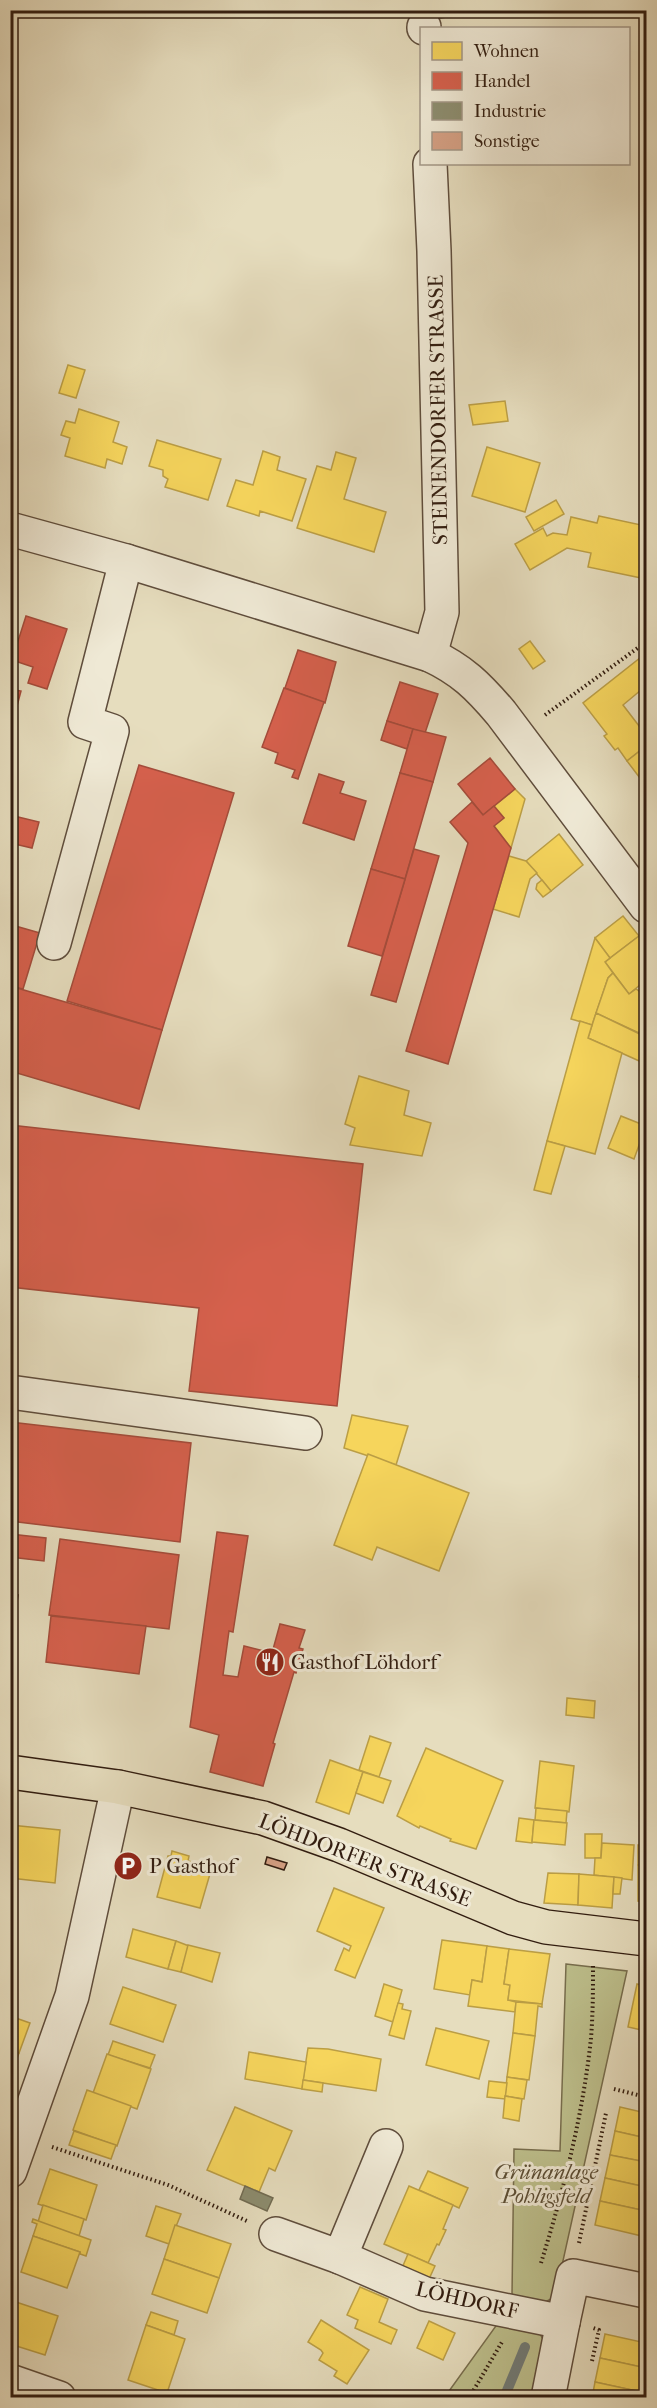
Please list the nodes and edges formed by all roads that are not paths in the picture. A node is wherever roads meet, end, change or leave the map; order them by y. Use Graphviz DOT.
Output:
graph roads {
  1 [pos="430,165"];
  2 [pos="10,529"];
  3 [pos="126,561"];
  4 [pos="429,655"];
  5 [pos="646,906"];
  6 [pos="54,943"];
  7 [pos="10,1392"];
  8 [pos="305,1433"];
  9 [pos="10,1772"];
  10 [pos="118,1787"];
  11 [pos="646,1939"];
  12 [pos="386,2146"];
  13 [pos="10,2171"];
  14 [pos="276,2234"];
  15 [pos="340,2257"];
  16 [pos="646,2291"];
  17 [pos="563,2322"];
  18 [pos="10,2381"];
  19 [pos="59,2397"];
  20 [pos="548,2397"];
  1 -- 4 [label="street, STEINENDORFER STRASSE"];
  2 -- 3 [label="street"];
  3 -- 4 [label="street"];
  3 -- 6 [label="street"];
  4 -- 5 [label="street"];
  7 -- 8 [label="street"];
  9 -- 10 [label="main road, LÖHDORFER STRASSE"];
  10 -- 11 [label="main road, LÖHDORFER STRASSE"];
  10 -- 13 [label="street"];
  12 -- 15 [label="street"];
  14 -- 15 [label="street, LÖHDORF"];
  15 -- 17 [label="street, LÖHDORF"];
  16 -- 17 [label="street"];
  17 -- 20 [label="street"];
  18 -- 19 [label="street"];
}
